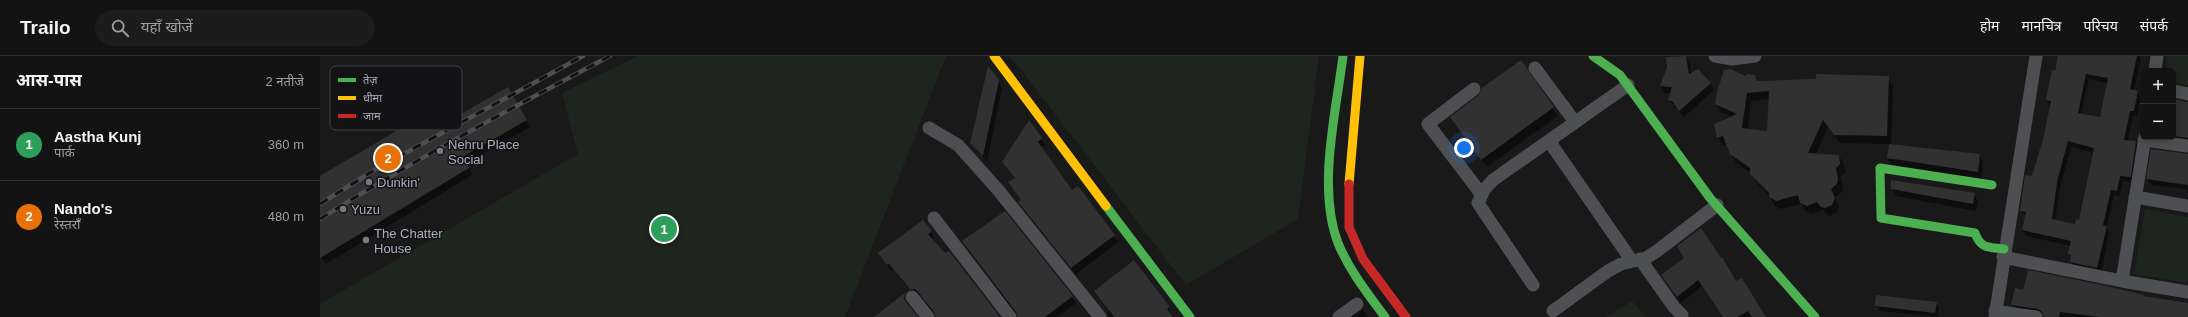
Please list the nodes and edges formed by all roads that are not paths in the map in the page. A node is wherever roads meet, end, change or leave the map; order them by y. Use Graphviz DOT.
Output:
graph roads {
  1 [pos="994,56"];
  2 [pos="1343,56"];
  3 [pos="1360,56"];
  4 [pos="1593,56"];
  5 [pos="1715,56"];
  6 [pos="1755,56"];
  7 [pos="2036,56"];
  8 [pos="2157,56"];
  9 [pos="1535,68"];
  10 [pos="2155,68"];
  11 [pos="1628,84"];
  12 [pos="1474,89"];
  13 [pos="2176,92"];
  14 [pos="2188,94"];
  15 [pos="1575,122"];
  16 [pos="929,128"];
  17 [pos="2144,140"];
  18 [pos="2155,140"];
  19 [pos="1549,141"];
  20 [pos="2188,146"];
  21 [pos="1992,186"];
  22 [pos="1482,195"];
  23 [pos="2135,197"];
  24 [pos="1717,205"];
  25 [pos="2188,206"];
  26 [pos="934,218"];
  27 [pos="2004,253"];
  28 [pos="1636,260"];
  29 [pos="2122,281"];
  30 [pos="1534,285"];
  31 [pos="2188,292"];
  32 [pos="912,297"];
  33 [pos="1357,304"];
  34 [pos="1553,311"];
  35 [pos="1995,314"];
  36 [pos="1682,315"];
  37 [pos="928,317"];
  38 [pos="1010,317"];
  39 [pos="1100,317"];
  40 [pos="1190,317"];
  41 [pos="1340,317"];
  42 [pos="1385,317"];
  43 [pos="1406,317"];
  44 [pos="1815,317"];
  45 [pos="2036,317"];
  1 -- 40 [label="street"];
  2 -- 42 [label="street"];
  3 -- 43 [label="street"];
  4 -- 11 [label="street"];
  5 -- 6 [label="street"];
  7 -- 27 [label="street"];
  8 -- 10 [label="street"];
  9 -- 15 [label="street"];
  11 -- 15 [label="street"];
  11 -- 24 [label="street"];
  12 -- 22 [label="street"];
  13 -- 14 [label="street"];
  15 -- 19 [label="street"];
  16 -- 39 [label="street"];
  17 -- 23 [label="street"];
  18 -- 20 [label="street"];
  19 -- 22 [label="street"];
  19 -- 28 [label="street"];
  21 -- 27 [label="street"];
  22 -- 30 [label="street"];
  23 -- 25 [label="street"];
  23 -- 29 [label="street"];
  24 -- 28 [label="street"];
  24 -- 44 [label="street"];
  26 -- 38 [label="street"];
  27 -- 29 [label="street"];
  27 -- 35 [label="street"];
  28 -- 34 [label="street"];
  28 -- 36 [label="street"];
  29 -- 31 [label="street"];
  32 -- 37 [label="street"];
  33 -- 41 [label="street"];
  35 -- 45 [label="street"];
}
